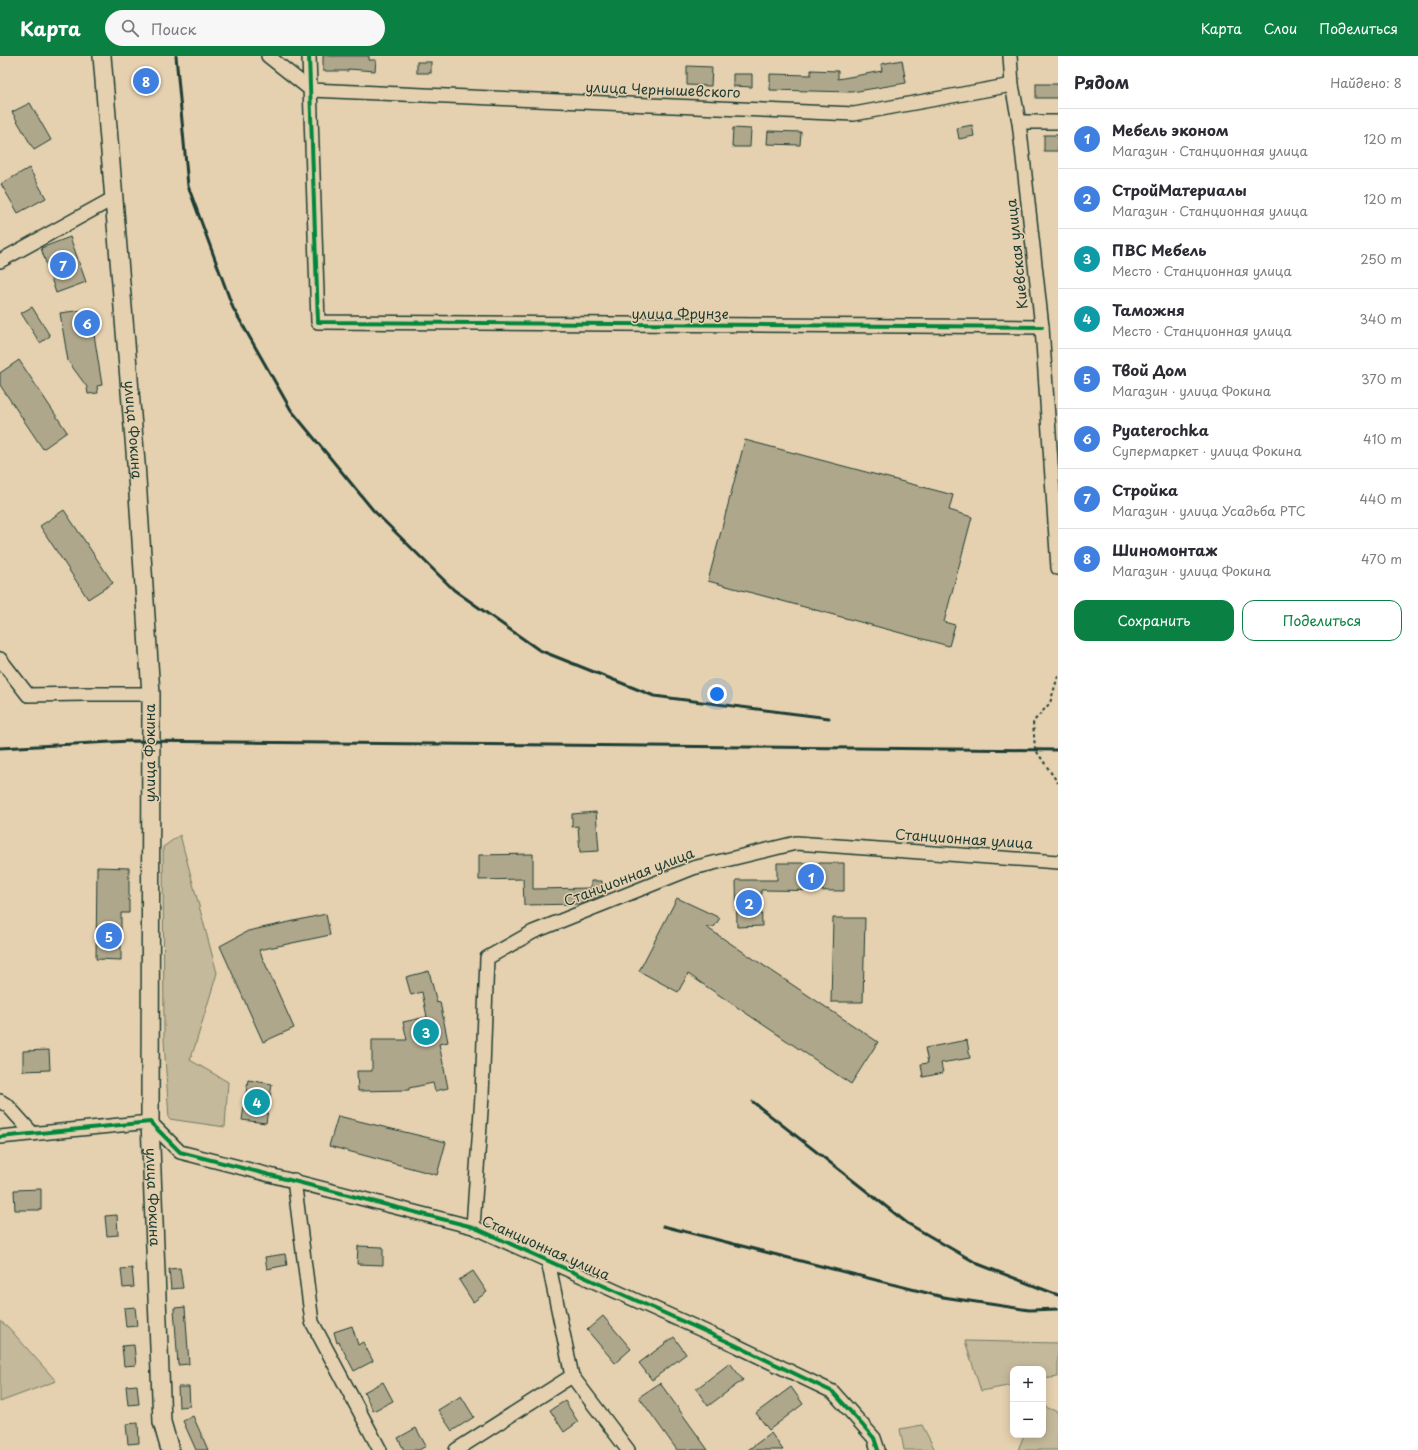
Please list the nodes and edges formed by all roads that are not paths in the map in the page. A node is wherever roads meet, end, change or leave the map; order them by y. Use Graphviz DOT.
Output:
graph roads {
  1 [pos="102,56"];
  2 [pos="268,56"];
  3 [pos="309,56"];
  4 [pos="1010,56"];
  5 [pos="1012,85"];
  6 [pos="311,90"];
  7 [pos="1019,122"];
  8 [pos="1058,122"];
  9 [pos="114,198"];
  10 [pos="0,261"];
  11 [pos="1042,327"];
  12 [pos="1058,568"];
  13 [pos="0,659"];
  14 [pos="151,694"];
  15 [pos="1058,862"];
  16 [pos="0,1101"];
  17 [pos="150,1122"];
  18 [pos="32,1134"];
  19 [pos="0,1137"];
  20 [pos="294,1180"];
  21 [pos="473,1227"];
  22 [pos="548,1261"];
  23 [pos="572,1376"];
  24 [pos="170,1450"];
  25 [pos="380,1450"];
  26 [pos="456,1450"];
  27 [pos="628,1450"];
  28 [pos="878,1450"];
  1 -- 9 [label="main road, улица Фокина"];
  2 -- 6 [label="street"];
  3 -- 6 [label="street"];
  4 -- 5 [label="street, Киевская улица"];
  5 -- 6 [label="street, улица Чернышевского"];
  5 -- 7 [label="street, Киевская улица"];
  6 -- 11 [label="street, улица Фрунзе"];
  7 -- 8 [label="street"];
  7 -- 11 [label="street, Киевская улица"];
  9 -- 10 [label="street"];
  9 -- 14 [label="main road, улица Фокина"];
  11 -- 12 [label="street, Киевская улица"];
  13 -- 14 [label="street"];
  14 -- 17 [label="main road, улица Фокина"];
  15 -- 21 [label="street, Станционная улица"];
  16 -- 18 [label="street"];
  17 -- 18 [label="street"];
  17 -- 20 [label="street, Станционная улица"];
  17 -- 24 [label="main road, улица Фокина"];
  18 -- 19 [label="street"];
  20 -- 21 [label="street, Станционная улица"];
  20 -- 25 [label="street"];
  21 -- 22 [label="street, Станционная улица"];
  22 -- 23 [label="street, Станционная улица"];
  22 -- 28 [label="street, Станционная улица"];
  23 -- 26 [label="street"];
  23 -- 27 [label="street, Станционная улица"];
}
